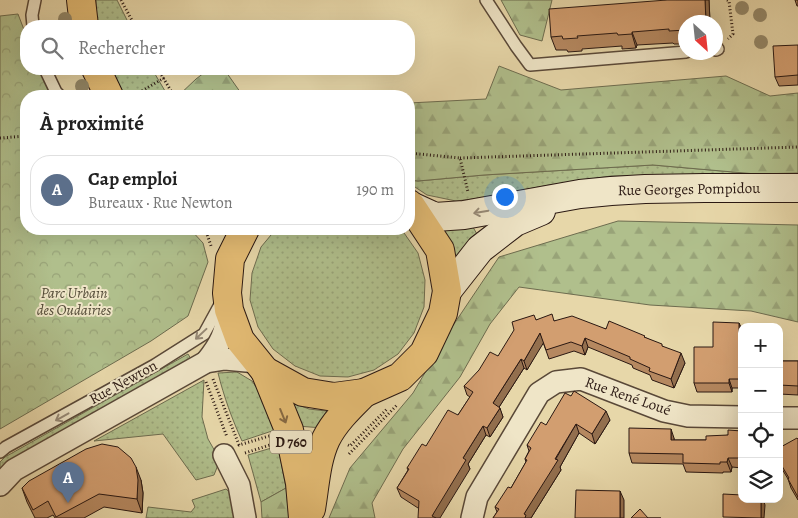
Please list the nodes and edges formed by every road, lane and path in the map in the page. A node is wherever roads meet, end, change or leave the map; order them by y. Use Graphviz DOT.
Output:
graph roads {
  1 [pos="35,0"];
  2 [pos="82,0"];
  3 [pos="121,0"];
  4 [pos="486,0"];
  5 [pos="729,0"];
  6 [pos="32,20"];
  7 [pos="84,20"];
  8 [pos="132,20"];
  9 [pos="723,43"];
  10 [pos="678,53"];
  11 [pos="48,75"];
  12 [pos="99,75"];
  13 [pos="162,75"];
  14 [pos="164,78"];
  15 [pos="55,90"];
  16 [pos="106,90"];
  17 [pos="143,90"];
  18 [pos="171,90"];
  19 [pos="20,136"];
  20 [pos="0,138"];
  21 [pos="798,147"];
  22 [pos="460,158"];
  23 [pos="798,188"];
  24 [pos="580,194"];
  25 [pos="415,207"];
  26 [pos="415,212"];
  27 [pos="225,235"];
  28 [pos="243,235"];
  29 [pos="230,258"];
  30 [pos="447,291"];
  31 [pos="228,302"];
  32 [pos="203,364"];
  33 [pos="261,366"];
  34 [pos="364,393"];
  35 [pos="738,417"];
  36 [pos="783,418"];
  37 [pos="798,418"];
  38 [pos="288,430"];
  39 [pos="233,449"];
  40 [pos="0,452"];
  41 [pos="0,486"];
  42 [pos="245,518"];
  43 [pos="303,518"];
  44 [pos="310,518"];
  45 [pos="472,518"];
  1 -- 6 [label="lane"];
  2 -- 7 [label="main road"];
  3 -- 8 [label="path"];
  4 -- 10 [label="lane"];
  5 -- 9 [label="path"];
  11 -- 15 [label="lane"];
  12 -- 16 [label="main road"];
  13 -- 14 [label="path"];
  14 -- 17 [label="path"];
  14 -- 18 [label="path"];
  19 -- 20 [label="path"];
  21 -- 22 [label="path"];
  23 -- 24 [label="main road, Rue Georges Pompidou"];
  24 -- 25 [label="main road, Rue Georges Pompidou, one-way"];
  24 -- 30 [label="main road, Rue Georges Pompidou"];
  26 -- 30 [label="main road"];
  27 -- 29 [label="main road"];
  28 -- 29 [label="main road"];
  29 -- 31 [label="main road"];
  30 -- 34 [label="main road"];
  31 -- 32 [label="street, Rue Newton"];
  31 -- 33 [label="main road"];
  31 -- 40 [label="lane, Rue Newton, one-way"];
  32 -- 33 [label="street, Rue Newton"];
  32 -- 38 [label="path"];
  32 -- 39 [label="path"];
  32 -- 41 [label="street, Rue Newton"];
  33 -- 34 [label="main road"];
  33 -- 38 [label="main road, D 760, one-way"];
  34 -- 44 [label="main road, D 760"];
  35 -- 45 [label="street, Rue René Loué"];
  36 -- 37 [label="street"];
  38 -- 43 [label="main road, D 760"];
  39 -- 42 [label="street"];
}
